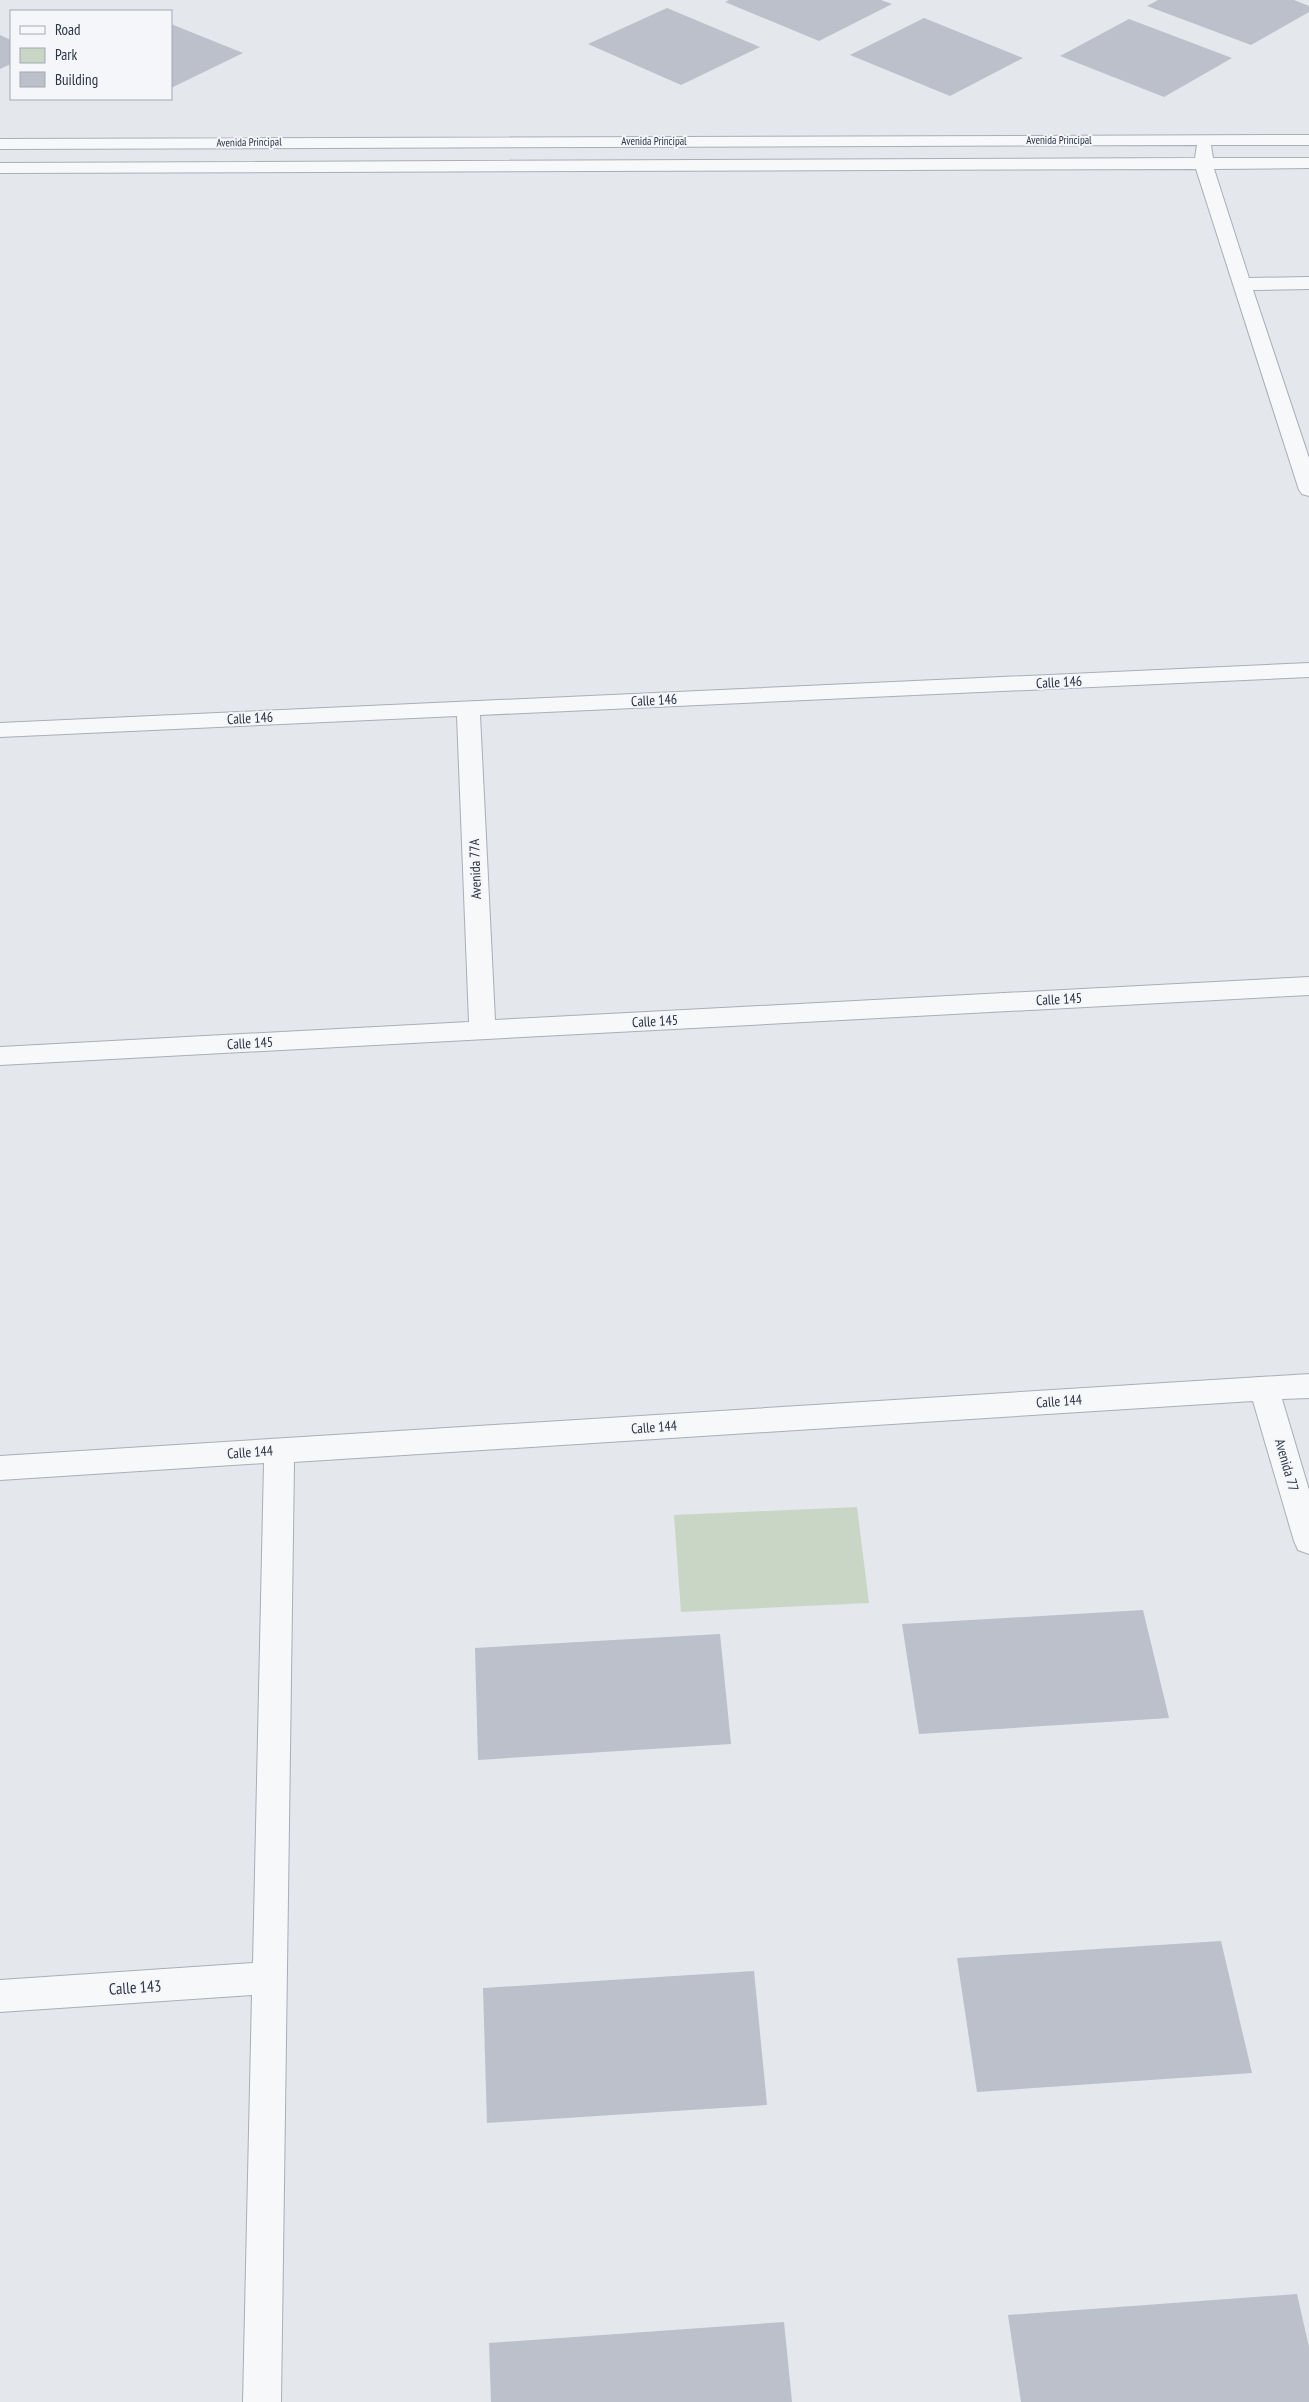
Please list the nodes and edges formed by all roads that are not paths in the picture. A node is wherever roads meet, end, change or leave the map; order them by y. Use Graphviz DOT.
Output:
graph roads {
  1 [pos="1203,140"];
  2 [pos="1309,140"];
  3 [pos="378,141"];
  4 [pos="432,141"];
  5 [pos="0,144"];
  6 [pos="1309,163"];
  7 [pos="1204,164"];
  8 [pos="375,165"];
  9 [pos="430,165"];
  10 [pos="0,168"];
  11 [pos="1309,283"];
  12 [pos="1242,284"];
  13 [pos="1309,490"];
  14 [pos="1309,670"];
  15 [pos="468,708"];
  16 [pos="0,730"];
  17 [pos="1309,986"];
  18 [pos="482,1030"];
  19 [pos="0,1056"];
  20 [pos="1309,1386"];
  21 [pos="1264,1388"];
  22 [pos="279,1450"];
  23 [pos="0,1468"];
  24 [pos="1309,1541"];
  25 [pos="270,1978"];
  26 [pos="0,1996"];
  27 [pos="262,2402"];
  1 -- 2 [label="street, Avenida Principal"];
  1 -- 4 [label="street, Avenida Principal"];
  1 -- 7 [label="street"];
  3 -- 4 [label="street, Avenida Principal"];
  3 -- 5 [label="street, Avenida Principal"];
  3 -- 8 [label="street"];
  4 -- 9 [label="street"];
  6 -- 7 [label="street, Avenida Principal"];
  7 -- 9 [label="street, Avenida Principal"];
  7 -- 12 [label="street"];
  8 -- 9 [label="street, Avenida Principal"];
  8 -- 10 [label="street, Avenida Principal"];
  11 -- 12 [label="street"];
  12 -- 13 [label="street"];
  14 -- 15 [label="street, Calle 146"];
  15 -- 16 [label="street, Calle 146"];
  15 -- 18 [label="street, Avenida 77A"];
  17 -- 18 [label="street, Calle 145"];
  18 -- 19 [label="street, Calle 145"];
  20 -- 21 [label="street, Calle 144"];
  21 -- 22 [label="street, Calle 144"];
  21 -- 24 [label="street, Avenida 77"];
  22 -- 23 [label="street, Calle 144"];
  22 -- 25 [label="street"];
  25 -- 26 [label="street, Calle 143"];
  25 -- 27 [label="street"];
}
